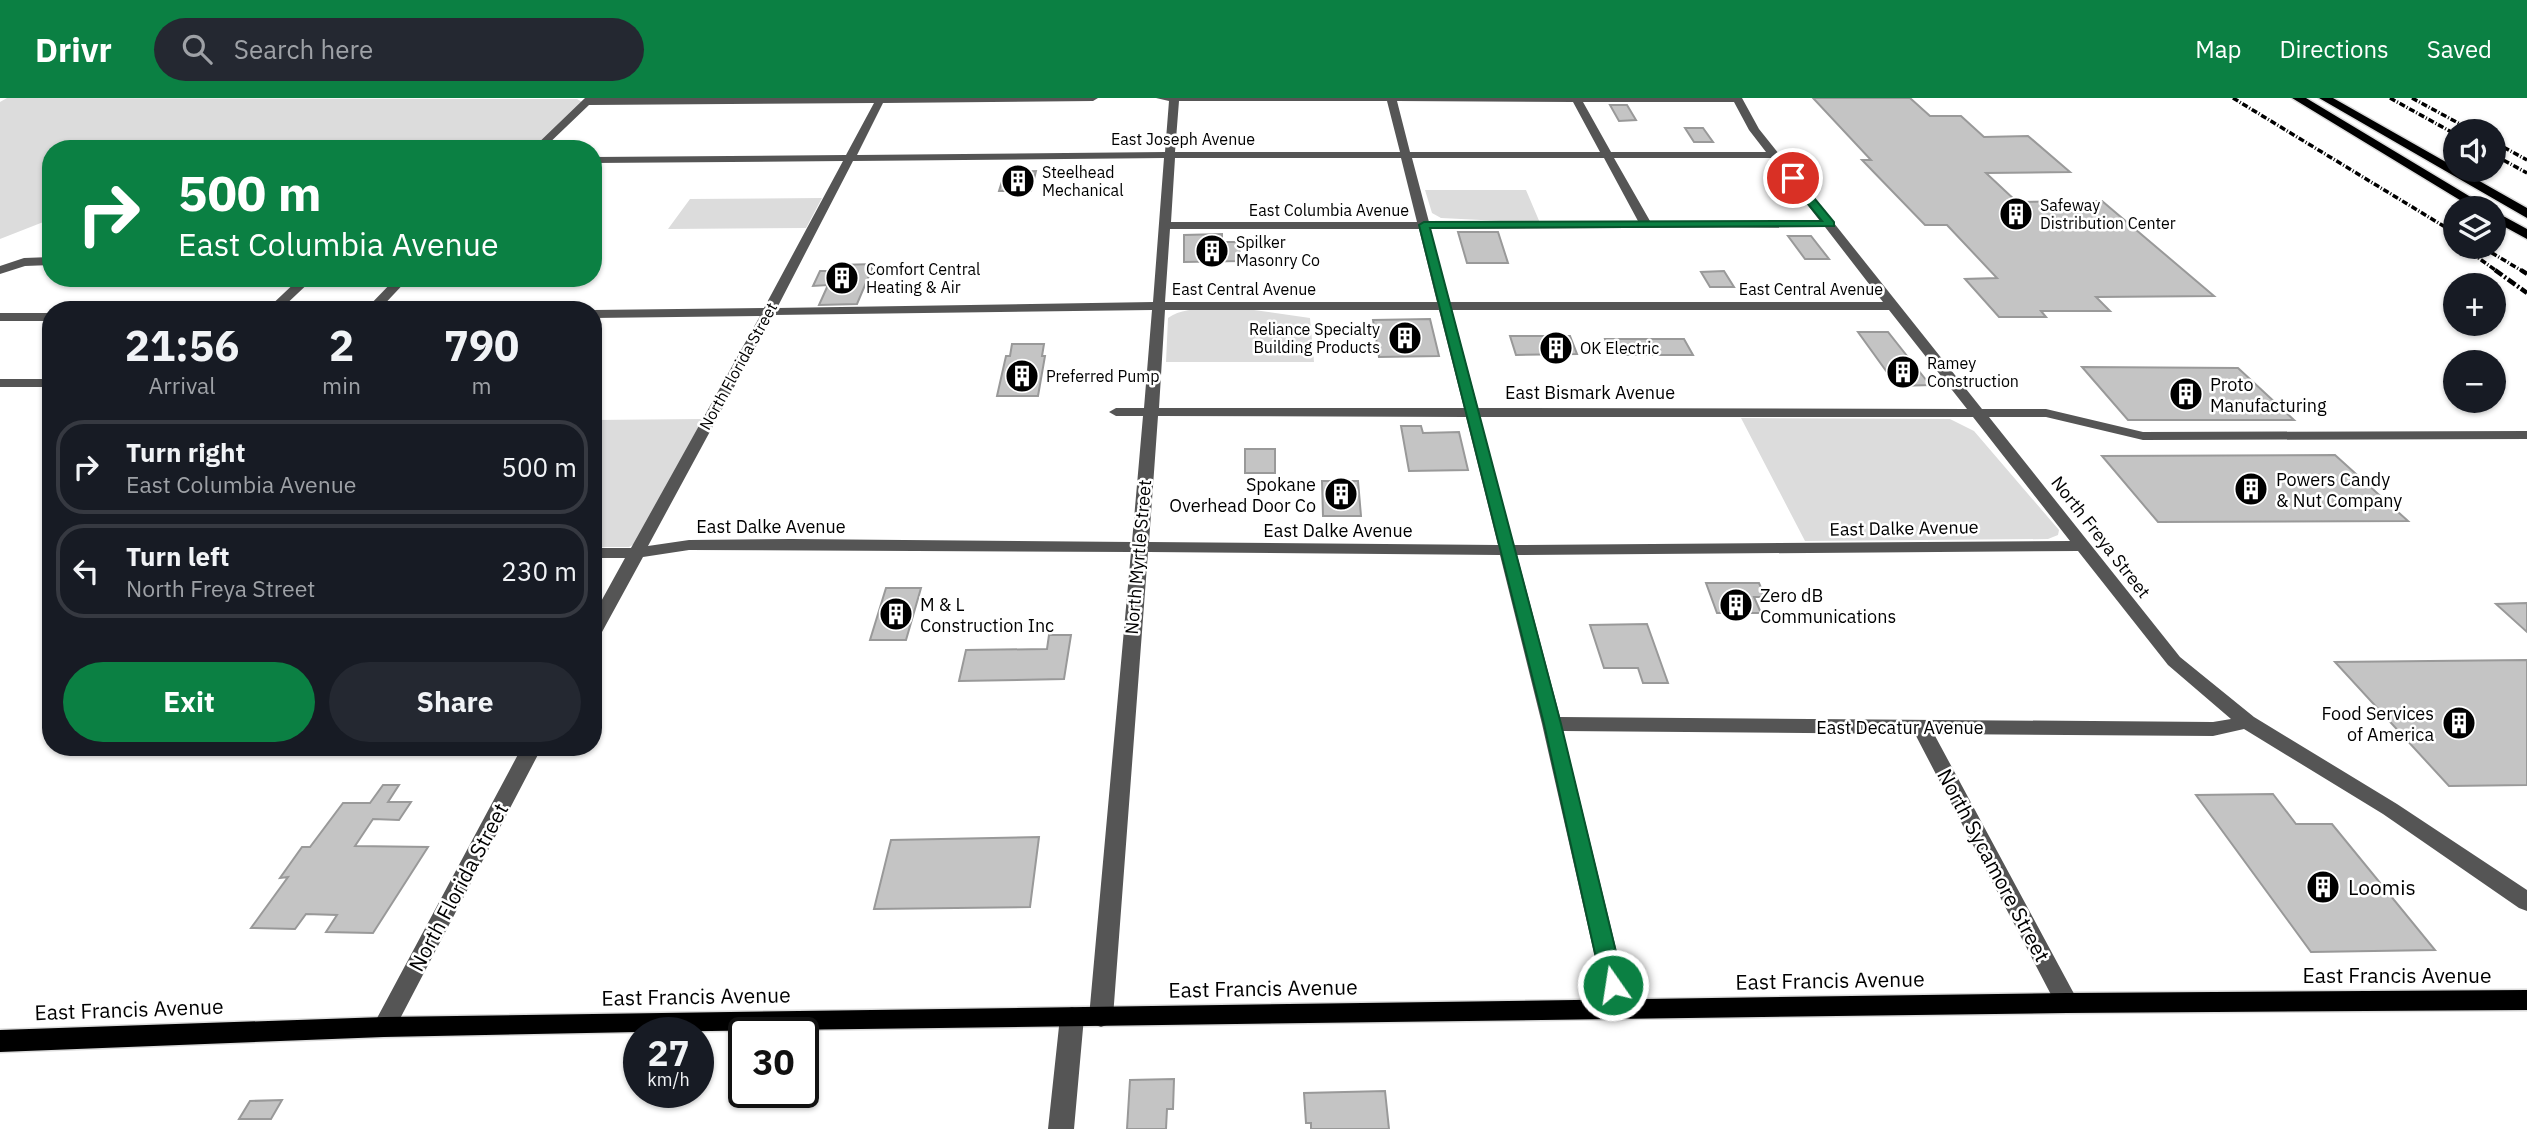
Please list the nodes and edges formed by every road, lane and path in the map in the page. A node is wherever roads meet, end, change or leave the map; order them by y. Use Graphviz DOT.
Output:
graph roads {
  1 [pos="1093,98"];
  2 [pos="1169,98"];
  3 [pos="1392,98"];
  4 [pos="1576,98"];
  5 [pos="1737,98"];
  6 [pos="2298,98"];
  7 [pos="2325,98"];
  8 [pos="881,99"];
  9 [pos="589,100"];
  10 [pos="547,140"];
  11 [pos="1169,155"];
  12 [pos="1607,155"];
  13 [pos="1773,155"];
  14 [pos="1408,156"];
  15 [pos="849,157"];
  16 [pos="602,160"];
  17 [pos="2462,196"];
  18 [pos="2527,214"];
  19 [pos="2506,222"];
  20 [pos="1830,224"];
  21 [pos="1424,225"];
  22 [pos="1646,225"];
  23 [pos="1164,226"];
  24 [pos="2527,234"];
  25 [pos="42,262"];
  26 [pos="0,270"];
  27 [pos="297,287"];
  28 [pos="394,287"];
  29 [pos="282,301"];
  30 [pos="380,301"];
  31 [pos="1158,306"];
  32 [pos="1443,306"];
  33 [pos="1896,306"];
  34 [pos="768,313"];
  35 [pos="602,314"];
  36 [pos="0,317"];
  37 [pos="42,317"];
  38 [pos="0,383"];
  39 [pos="42,383"];
  40 [pos="1472,411"];
  41 [pos="1116,412"];
  42 [pos="1151,413"];
  43 [pos="1980,413"];
  44 [pos="2527,435"];
  45 [pos="2082,546"];
  46 [pos="1139,548"];
  47 [pos="1506,550"];
  48 [pos="602,553"];
  49 [pos="635,553"];
  50 [pos="602,615"];
  51 [pos="2247,722"];
  52 [pos="1552,724"];
  53 [pos="1921,727"];
  54 [pos="527,756"];
  55 [pos="2527,902"];
  56 [pos="2527,1000"];
  57 [pos="2067,1003"];
  58 [pos="1619,1010"];
  59 [pos="1072,1017"];
  60 [pos="1101,1017"];
  61 [pos="384,1027"];
  62 [pos="0,1041"];
  63 [pos="1061,1129"];
  1 -- 8 [label="street"];
  2 -- 3 [label="street"];
  2 -- 11 [label="street, North Myrtle Street"];
  3 -- 4 [label="street"];
  3 -- 14 [label="street"];
  4 -- 5 [label="street"];
  4 -- 12 [label="street"];
  5 -- 13 [label="street, North Freya Street"];
  6 -- 17 [label="highway"];
  7 -- 18 [label="highway"];
  8 -- 9 [label="street"];
  8 -- 15 [label="street, North Florida Street"];
  9 -- 10 [label="street"];
  11 -- 14 [label="street, East Joseph Avenue"];
  11 -- 15 [label="street, East Joseph Avenue"];
  11 -- 23 [label="street, North Myrtle Street"];
  12 -- 13 [label="street, East Joseph Avenue"];
  12 -- 14 [label="street, East Joseph Avenue"];
  12 -- 22 [label="street"];
  13 -- 20 [label="street, North Freya Street"];
  14 -- 21 [label="street"];
  15 -- 16 [label="street, East Joseph Avenue"];
  15 -- 34 [label="street, North Florida Street"];
  19 -- 24 [label="highway"];
  20 -- 22 [label="street, East Columbia Avenue"];
  20 -- 33 [label="street, North Freya Street"];
  21 -- 22 [label="street, East Columbia Avenue"];
  21 -- 23 [label="street, East Columbia Avenue"];
  21 -- 32 [label="street"];
  23 -- 31 [label="street, North Myrtle Street"];
  25 -- 26 [label="street"];
  27 -- 29 [label="street"];
  28 -- 30 [label="street"];
  31 -- 32 [label="street, East Central Avenue"];
  31 -- 34 [label="street, East Central Avenue"];
  31 -- 42 [label="street, North Myrtle Street"];
  32 -- 33 [label="street, East Central Avenue"];
  32 -- 40 [label="street"];
  33 -- 43 [label="street, North Freya Street"];
  34 -- 35 [label="street, East Central Avenue"];
  34 -- 49 [label="street, North Florida Street"];
  36 -- 37 [label="street"];
  38 -- 39 [label="street"];
  40 -- 42 [label="street, East Bismark Avenue"];
  40 -- 43 [label="street, East Bismark Avenue"];
  40 -- 47 [label="street"];
  41 -- 42 [label="street, East Bismark Avenue"];
  42 -- 46 [label="street, North Myrtle Street"];
  43 -- 44 [label="street, East Bismark Avenue"];
  43 -- 45 [label="street, North Freya Street"];
  45 -- 47 [label="street, East Dalke Avenue"];
  45 -- 51 [label="street, North Freya Street"];
  46 -- 47 [label="street, East Dalke Avenue"];
  46 -- 49 [label="street, East Dalke Avenue"];
  46 -- 60 [label="street, North Myrtle Street"];
  47 -- 52 [label="street"];
  48 -- 49 [label="street, East Dalke Avenue"];
  49 -- 50 [label="street, North Florida Street"];
  51 -- 53 [label="street, East Decatur Avenue"];
  51 -- 55 [label="street, North Freya Street"];
  52 -- 53 [label="street, East Decatur Avenue"];
  52 -- 58 [label="street"];
  53 -- 57 [label="street, North Sycamore Street"];
  54 -- 61 [label="street, North Florida Street"];
  56 -- 57 [label="main road, East Francis Avenue"];
  57 -- 58 [label="main road, East Francis Avenue"];
  58 -- 60 [label="main road, East Francis Avenue"];
  59 -- 60 [label="main road, East Francis Avenue"];
  59 -- 61 [label="main road, East Francis Avenue"];
  59 -- 63 [label="street"];
  61 -- 62 [label="main road, East Francis Avenue"];
}
